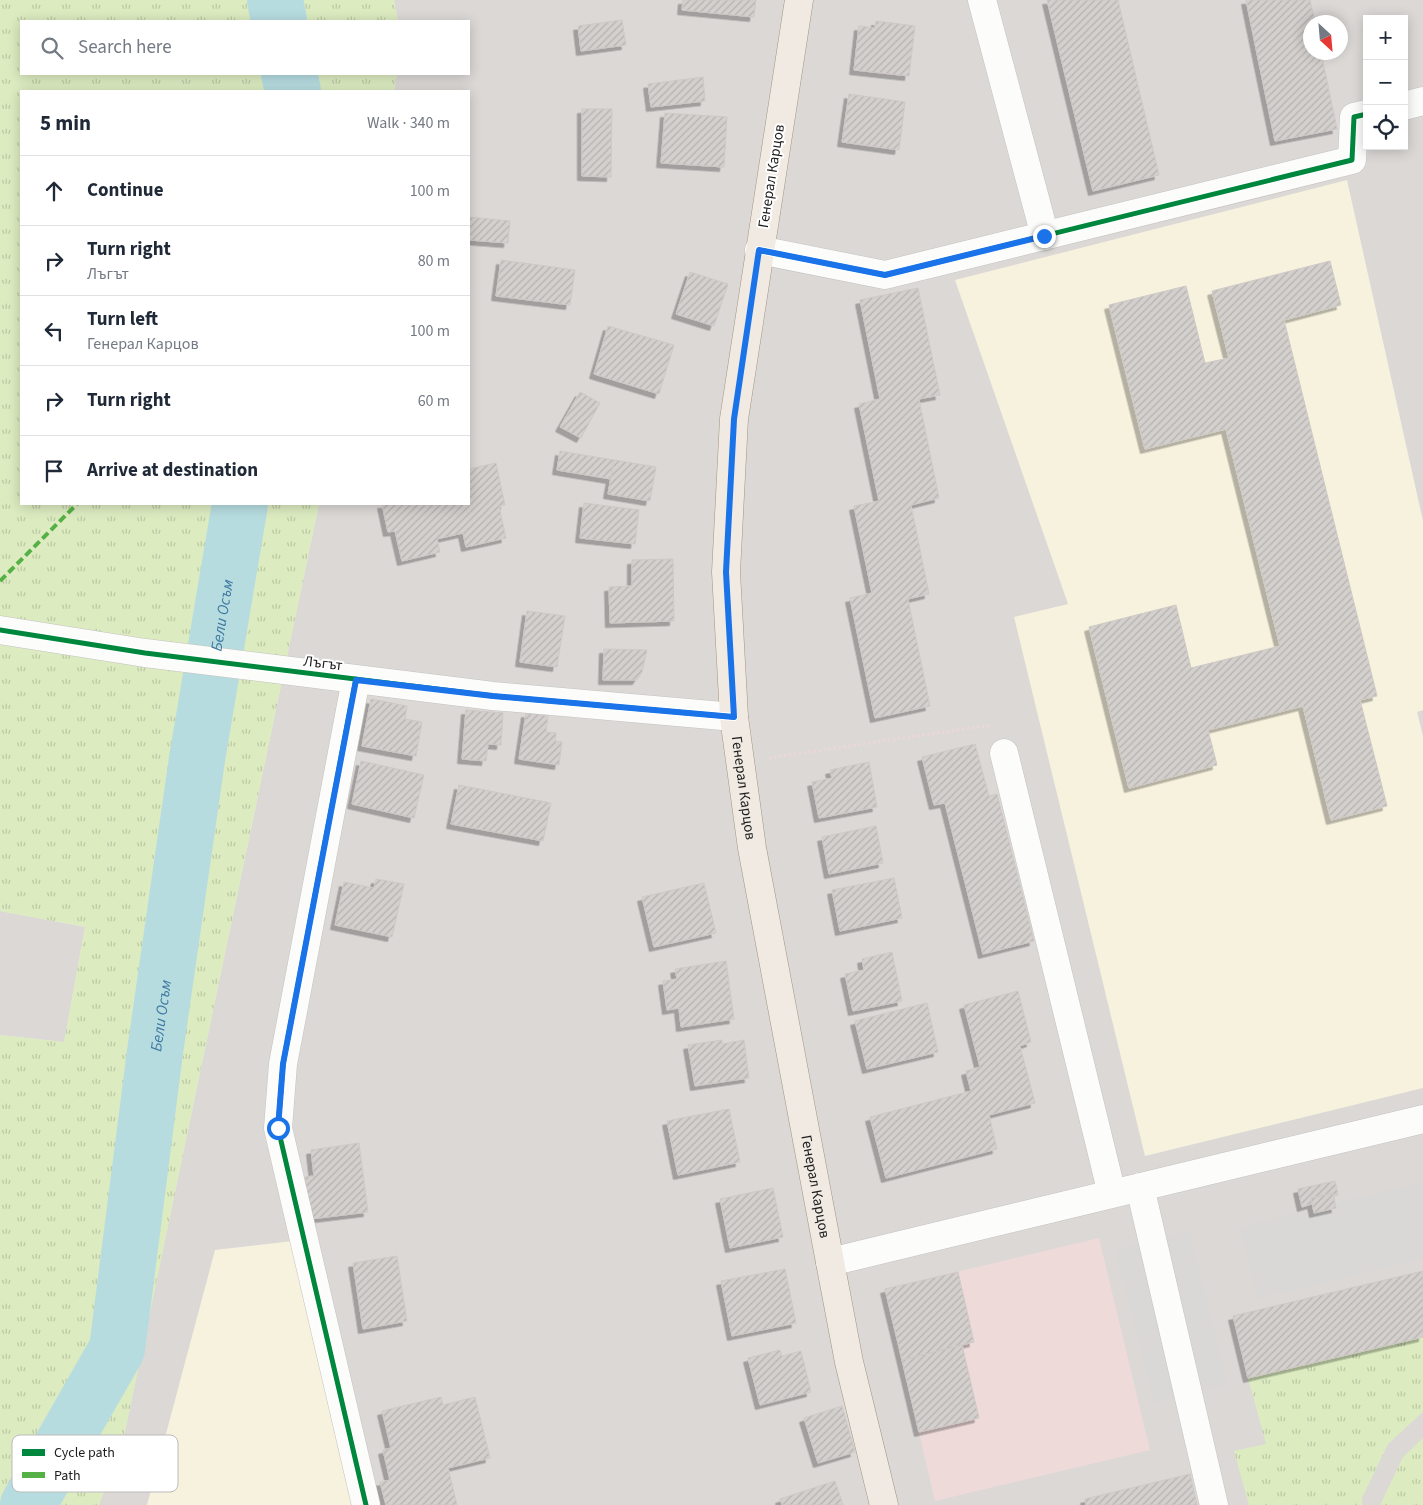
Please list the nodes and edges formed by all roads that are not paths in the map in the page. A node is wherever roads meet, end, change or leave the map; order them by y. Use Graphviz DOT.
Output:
graph roads {
  1 [pos="797,0"];
  2 [pos="982,0"];
  3 [pos="1423,101"];
  4 [pos="1408,105"];
  5 [pos="1363,115"];
  6 [pos="1044,236"];
  7 [pos="759,250"];
  8 [pos="0,630"];
  9 [pos="356,680"];
  10 [pos="734,717"];
  11 [pos="1004,753"];
  12 [pos="1423,1119"];
  13 [pos="1140,1187"];
  14 [pos="1112,1194"];
  15 [pos="830,1262"];
  16 [pos="366,1505"];
  17 [pos="884,1505"];
  18 [pos="1214,1505"];
  1 -- 7 [label="main road, Генерал Карцов"];
  2 -- 6 [label="street"];
  3 -- 4 [label="street"];
  5 -- 6 [label="street"];
  6 -- 7 [label="street"];
  7 -- 10 [label="main road, Генерал Карцов"];
  8 -- 9 [label="street, Лъгът"];
  9 -- 10 [label="street, Лъгът"];
  9 -- 16 [label="street"];
  10 -- 15 [label="main road, Генерал Карцов"];
  11 -- 14 [label="street"];
  12 -- 13 [label="street"];
  13 -- 14 [label="street"];
  13 -- 18 [label="street"];
  14 -- 15 [label="street"];
  15 -- 17 [label="main road, Генерал Карцов"];
}
